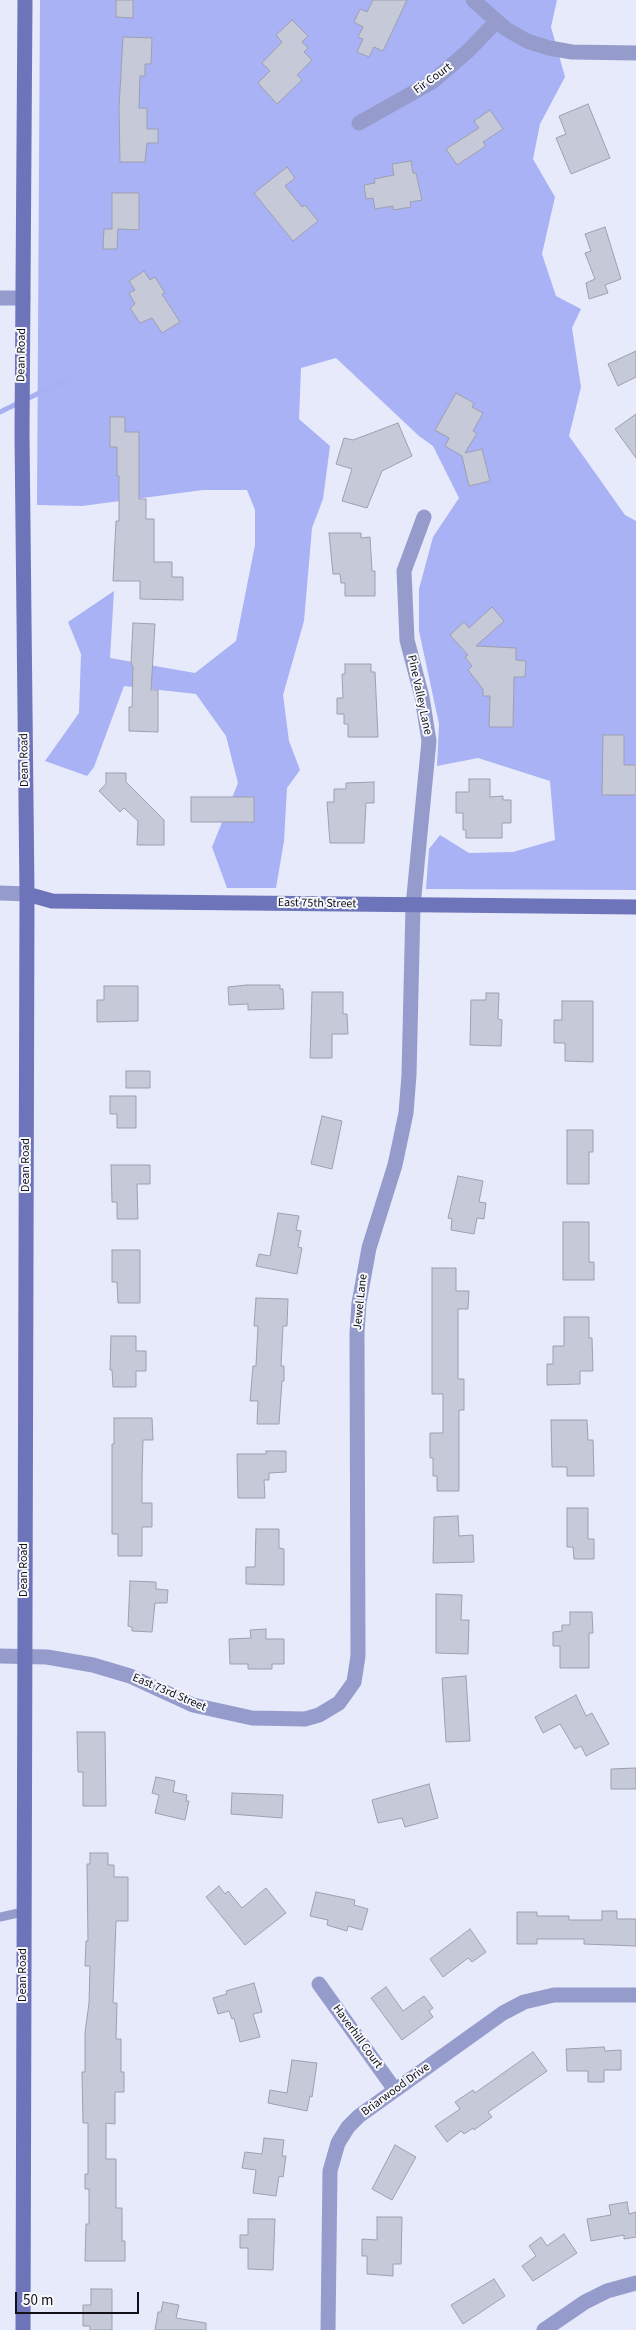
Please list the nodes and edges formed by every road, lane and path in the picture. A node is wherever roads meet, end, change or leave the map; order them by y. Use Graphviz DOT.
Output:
graph roads {
  1 [pos="25,0"];
  2 [pos="473,0"];
  3 [pos="496,22"];
  4 [pos="636,53"];
  5 [pos="360,123"];
  6 [pos="0,298"];
  7 [pos="24,298"];
  8 [pos="424,518"];
  9 [pos="0,893"];
  10 [pos="27,894"];
  11 [pos="413,906"];
  12 [pos="636,907"];
  13 [pos="0,1656"];
  14 [pos="24,1657"];
  15 [pos="341,1700"];
  16 [pos="24,1912"];
  17 [pos="0,1917"];
  18 [pos="319,1984"];
  19 [pos="636,1995"];
  20 [pos="396,2090"];
  21 [pos="636,2284"];
  22 [pos="23,2330"];
  23 [pos="328,2330"];
  24 [pos="544,2330"];
  1 -- 7 [label="street, Dean Road"];
  2 -- 3 [label="street"];
  3 -- 4 [label="street"];
  3 -- 5 [label="street, Fir Court"];
  6 -- 7 [label="street"];
  7 -- 10 [label="street, Dean Road"];
  8 -- 11 [label="street, Pine Valley Lane"];
  9 -- 10 [label="street, East 75th Street"];
  10 -- 11 [label="street, East 75th Street"];
  10 -- 14 [label="street, Dean Road"];
  11 -- 12 [label="street, East 75th Street"];
  11 -- 15 [label="street, Jewel Lane"];
  13 -- 14 [label="street, East 73rd Street"];
  14 -- 15 [label="street, East 73rd Street"];
  14 -- 16 [label="street, Dean Road"];
  16 -- 17 [label="lane"];
  16 -- 22 [label="street, Dean Road"];
  18 -- 20 [label="street, Haverhill Court"];
  19 -- 20 [label="street, Briarwood Drive"];
  20 -- 23 [label="street, Briarwood Drive"];
  21 -- 24 [label="street"];
}
